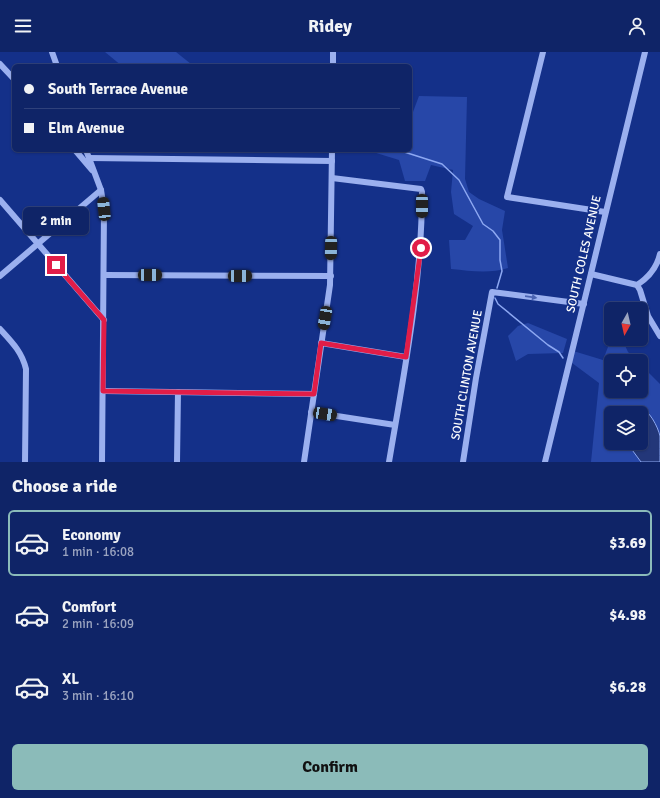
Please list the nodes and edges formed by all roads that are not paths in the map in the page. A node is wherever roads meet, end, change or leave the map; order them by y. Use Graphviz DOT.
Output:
graph roads {
  1 [pos="52,52"];
  2 [pos="333,52"];
  3 [pos="543,52"];
  4 [pos="645,52"];
  5 [pos="0,64"];
  6 [pos="56,64"];
  7 [pos="333,64"];
  8 [pos="12,77"];
  9 [pos="77,152"];
  10 [pos="87,152"];
  11 [pos="332,152"];
  12 [pos="89,158"];
  13 [pos="332,161"];
  14 [pos="94,172"];
  15 [pos="332,178"];
  16 [pos="101,190"];
  17 [pos="0,200"];
  18 [pos="605,212"];
  19 [pos="37,243"];
  20 [pos="660,254"];
  21 [pos="591,274"];
  22 [pos="105,275"];
  23 [pos="0,276"];
  24 [pos="331,276"];
  25 [pos="637,285"];
  26 [pos="584,304"];
  27 [pos="104,320"];
  28 [pos="0,329"];
  29 [pos="660,336"];
  30 [pos="321,343"];
  31 [pos="406,357"];
  32 [pos="103,391"];
  33 [pos="178,392"];
  34 [pos="314,394"];
  35 [pos="311,412"];
  36 [pos="395,425"];
  37 [pos="25,462"];
  38 [pos="102,462"];
  39 [pos="178,462"];
  40 [pos="304,462"];
  41 [pos="389,462"];
  42 [pos="463,462"];
  43 [pos="545,462"];
  1 -- 6 [label="street"];
  2 -- 7 [label="street"];
  3 -- 18 [label="street"];
  4 -- 18 [label="street, SOUTH COLES AVENUE"];
  5 -- 8 [label="street"];
  9 -- 14 [label="street"];
  10 -- 12 [label="street"];
  11 -- 13 [label="street"];
  12 -- 13 [label="street"];
  12 -- 14 [label="street"];
  13 -- 15 [label="street"];
  14 -- 16 [label="street"];
  15 -- 24 [label="street"];
  15 -- 31 [label="street"];
  16 -- 19 [label="street"];
  16 -- 22 [label="street"];
  17 -- 19 [label="street"];
  18 -- 21 [label="street, SOUTH COLES AVENUE"];
  19 -- 23 [label="street"];
  19 -- 27 [label="street"];
  20 -- 25 [label="street"];
  21 -- 25 [label="street"];
  21 -- 26 [label="street, SOUTH COLES AVENUE"];
  22 -- 24 [label="street"];
  22 -- 27 [label="street"];
  24 -- 30 [label="street"];
  25 -- 29 [label="street"];
  42 -- 26 [label="street, SOUTH CLINTON AVENUE, one-way"];
  26 -- 43 [label="street, SOUTH COLES AVENUE"];
  27 -- 32 [label="street"];
  28 -- 37 [label="street"];
  30 -- 31 [label="street"];
  30 -- 34 [label="street"];
  31 -- 36 [label="street"];
  32 -- 33 [label="street"];
  32 -- 38 [label="street"];
  33 -- 34 [label="street"];
  33 -- 39 [label="street"];
  34 -- 35 [label="street"];
  35 -- 36 [label="street"];
  35 -- 40 [label="street"];
  36 -- 41 [label="street"];
}
